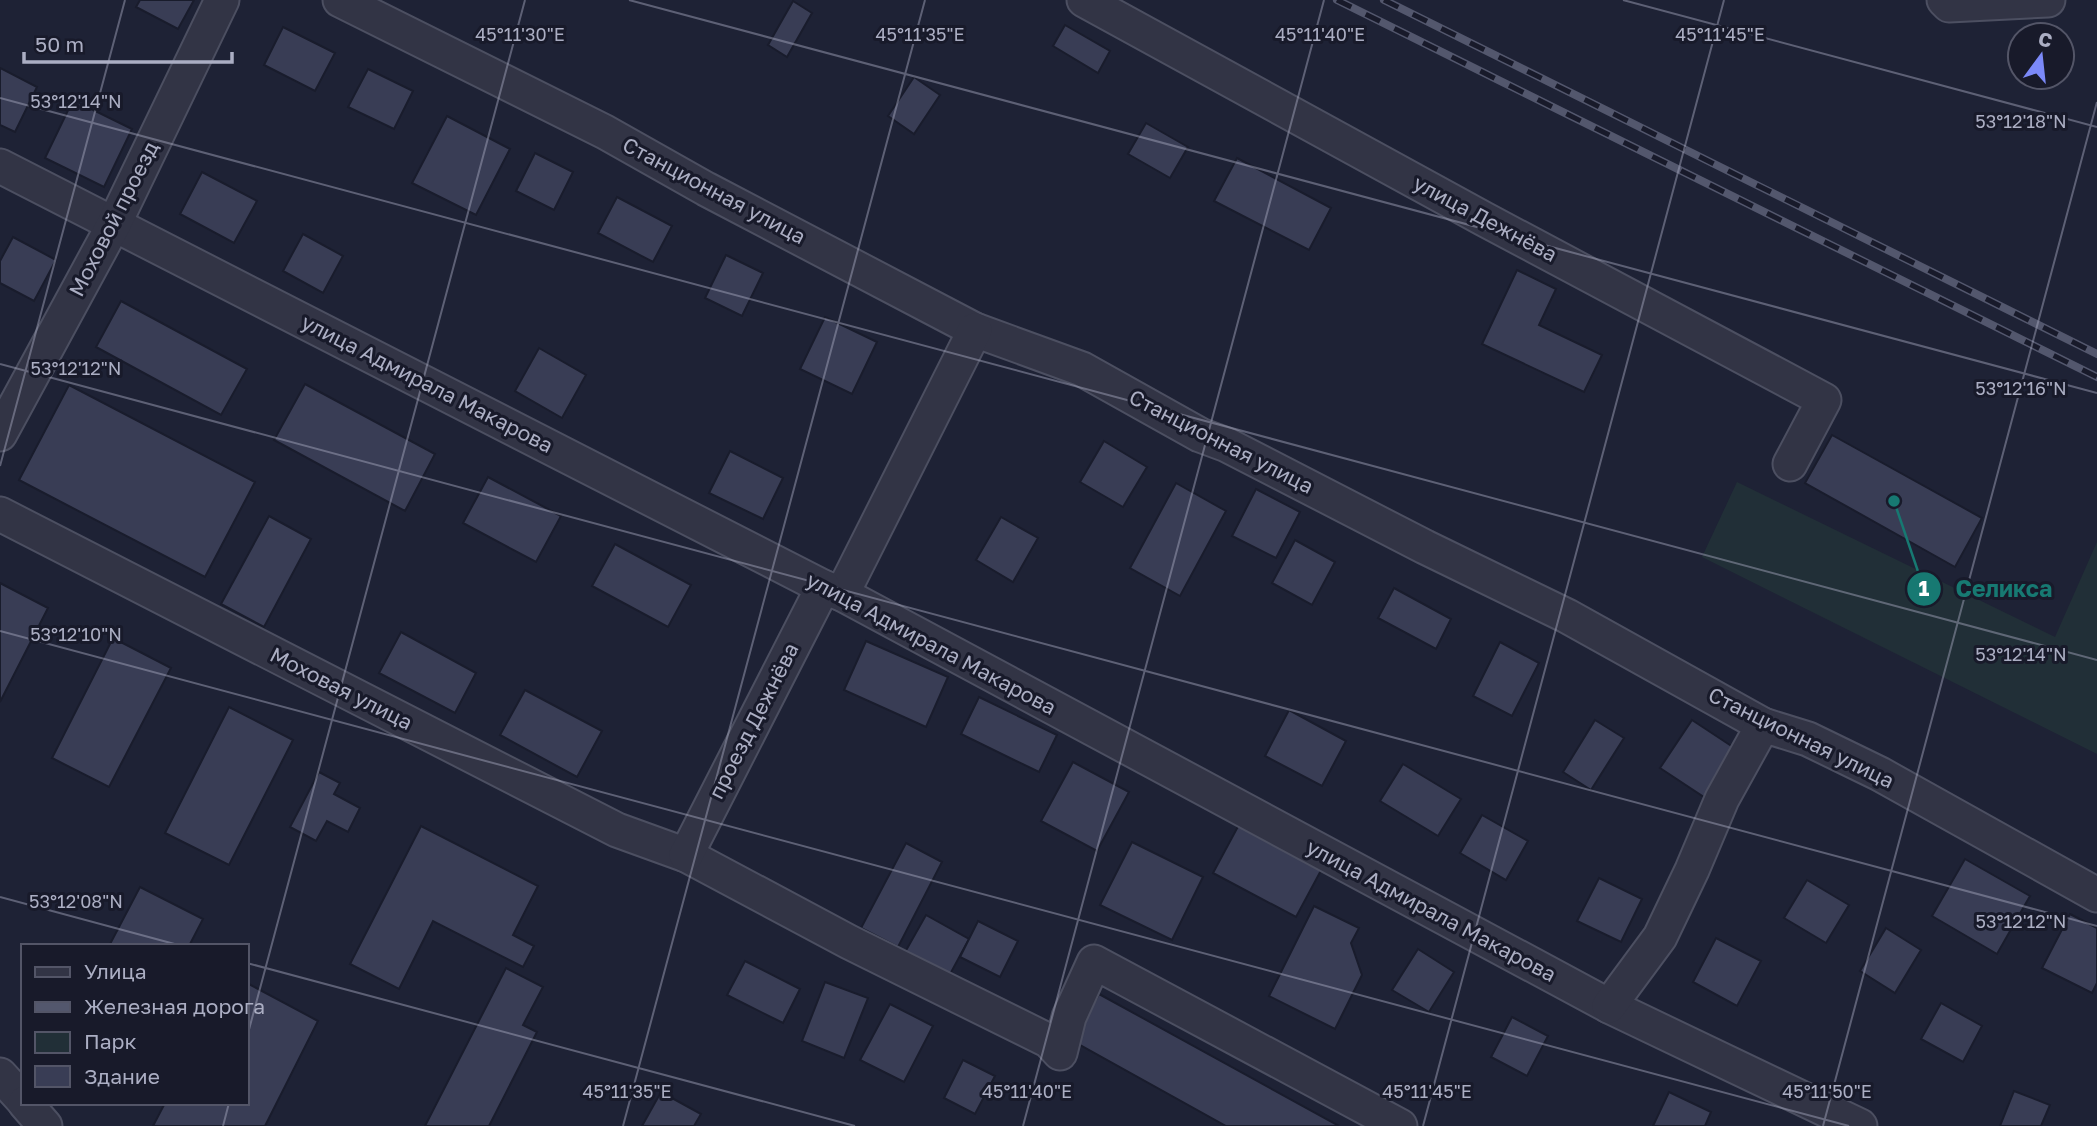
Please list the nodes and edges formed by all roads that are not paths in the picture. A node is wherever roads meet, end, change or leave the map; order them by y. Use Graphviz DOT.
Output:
graph roads {
  1 [pos="222,0"];
  2 [pos="340,0"];
  3 [pos="1084,0"];
  4 [pos="1944,0"];
  5 [pos="2048,0"];
  6 [pos="0,166"];
  7 [pos="114,224"];
  8 [pos="975,330"];
  9 [pos="0,434"];
  10 [pos="1790,464"];
  11 [pos="0,514"];
  12 [pos="832,591"];
  13 [pos="1763,724"];
  14 [pos="686,855"];
  15 [pos="2097,895"];
  16 [pos="1609,1006"];
  17 [pos="0,1074"];
  18 [pos="21,1098"];
  19 [pos="27,1105"];
  20 [pos="45,1126"];
  21 [pos="1401,1126"];
  22 [pos="1860,1126"];
  1 -- 7 [label="street, Моховой проезд"];
  2 -- 8 [label="street, Станционная улица"];
  3 -- 10 [label="street, улица Дежнёва"];
  4 -- 5 [label="street"];
  6 -- 7 [label="street, улица Адмирала Макарова"];
  7 -- 9 [label="street, Моховой проезд"];
  7 -- 12 [label="street, улица Адмирала Макарова"];
  8 -- 12 [label="street, проезд Дежнёва"];
  8 -- 13 [label="street, Станционная улица"];
  11 -- 14 [label="street, Моховая улица"];
  12 -- 14 [label="street, проезд Дежнёва"];
  12 -- 16 [label="street, улица Адмирала Макарова"];
  13 -- 15 [label="street, Станционная улица"];
  13 -- 16 [label="street"];
  14 -- 21 [label="street, Моховая улица"];
  16 -- 22 [label="street, улица Адмирала Макарова"];
  17 -- 18 [label="street"];
  19 -- 20 [label="street"];
}
